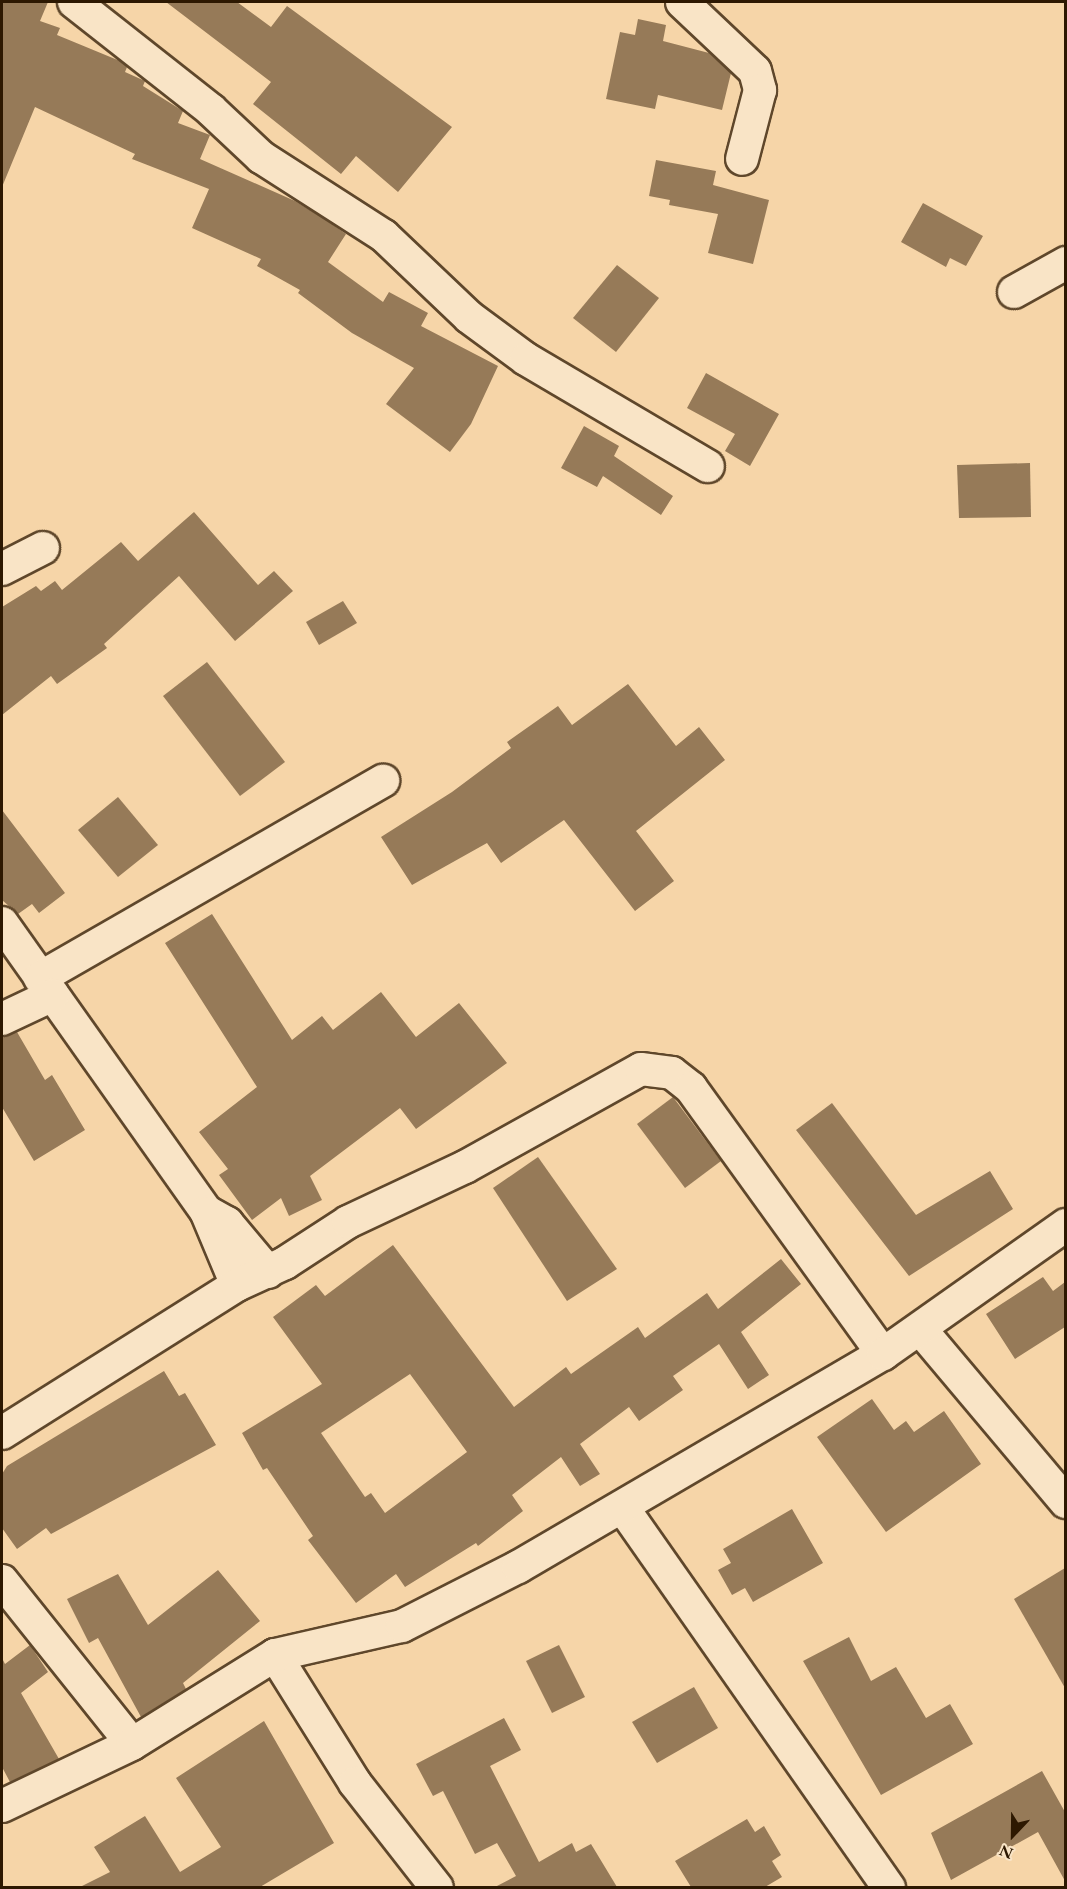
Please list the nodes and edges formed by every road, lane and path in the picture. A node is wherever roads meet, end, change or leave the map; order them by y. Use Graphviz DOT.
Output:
graph roads {
  1 [pos="74,2"];
  2 [pos="682,2"];
  3 [pos="742,159"];
  4 [pos="1065,263"];
  5 [pos="1014,292"];
  6 [pos="708,466"];
  7 [pos="43,548"];
  8 [pos="2,569"];
  9 [pos="383,781"];
  10 [pos="2,923"];
  11 [pos="46,986"];
  12 [pos="2,1019"];
  13 [pos="206,1211"];
  14 [pos="1065,1225"];
  15 [pos="268,1272"];
  16 [pos="237,1285"];
  17 [pos="921,1330"];
  18 [pos="883,1354"];
  19 [pos="2,1433"];
  20 [pos="1065,1502"];
  21 [pos="623,1508"];
  22 [pos="2,1581"];
  23 [pos="275,1655"];
  24 [pos="132,1744"];
  25 [pos="2,1806"];
  26 [pos="436,1887"];
  27 [pos="889,1887"];
  1 -- 6 [label="street"];
  2 -- 3 [label="street"];
  4 -- 5 [label="street"];
  7 -- 8 [label="street"];
  9 -- 11 [label="street"];
  10 -- 11 [label="street"];
  11 -- 12 [label="street"];
  11 -- 13 [label="street"];
  13 -- 15 [label="street"];
  13 -- 16 [label="street"];
  14 -- 17 [label="street"];
  15 -- 16 [label="street"];
  15 -- 18 [label="street"];
  16 -- 19 [label="street"];
  17 -- 18 [label="street"];
  17 -- 20 [label="street"];
  18 -- 21 [label="street"];
  21 -- 23 [label="street"];
  21 -- 27 [label="street"];
  22 -- 24 [label="street"];
  23 -- 24 [label="street"];
  23 -- 26 [label="street"];
  24 -- 25 [label="street"];
}
